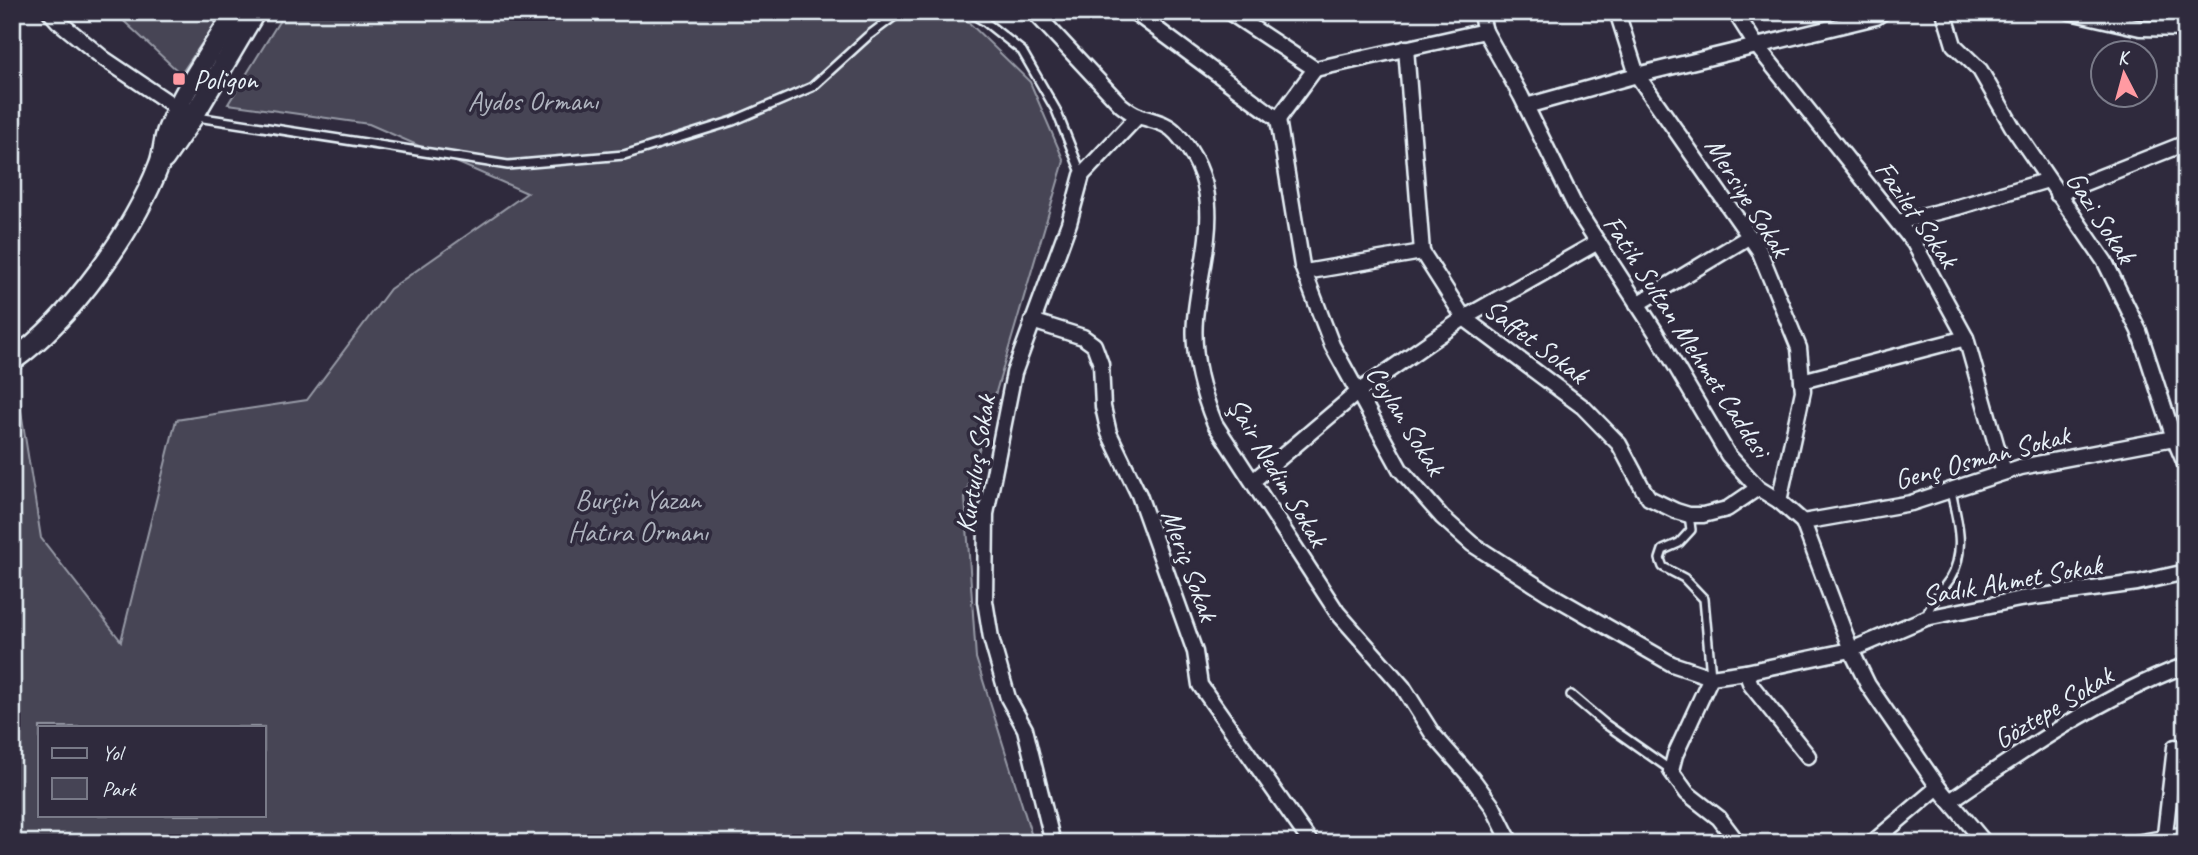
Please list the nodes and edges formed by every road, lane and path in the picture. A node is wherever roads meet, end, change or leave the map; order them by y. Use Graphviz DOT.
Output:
graph roads {
  1 [pos="50,12"];
  2 [pos="234,12"];
  3 [pos="255,12"];
  4 [pos="900,12"];
  5 [pos="969,12"];
  6 [pos="1034,12"];
  7 [pos="1134,12"];
  8 [pos="1229,12"];
  9 [pos="1480,12"];
  10 [pos="1617,12"];
  11 [pos="1735,12"];
  12 [pos="1883,12"];
  13 [pos="1944,12"];
  14 [pos="2070,12"];
  15 [pos="2186,29"];
  16 [pos="1485,31"];
  17 [pos="1756,45"];
  18 [pos="1406,48"];
  19 [pos="1315,69"];
  20 [pos="1637,75"];
  21 [pos="1526,106"];
  22 [pos="185,113"];
  23 [pos="1138,116"];
  24 [pos="1279,119"];
  25 [pos="2186,143"];
  26 [pos="1082,175"];
  27 [pos="2048,180"];
  28 [pos="2057,194"];
  29 [pos="1899,222"];
  30 [pos="1750,236"];
  31 [pos="1598,242"];
  32 [pos="1422,252"];
  33 [pos="1305,272"];
  34 [pos="1637,304"];
  35 [pos="1464,318"];
  36 [pos="1031,321"];
  37 [pos="1966,338"];
  38 [pos="12,360"];
  39 [pos="1802,381"];
  40 [pos="1358,392"];
  41 [pos="2174,438"];
  42 [pos="2186,466"];
  43 [pos="2004,472"];
  44 [pos="1253,481"];
  45 [pos="1758,488"];
  46 [pos="1951,491"];
  47 [pos="1779,501"];
  48 [pos="1689,515"];
  49 [pos="1803,522"];
  50 [pos="2186,572"];
  51 [pos="1926,618"];
  52 [pos="1851,650"];
  53 [pos="2186,664"];
  54 [pos="1746,672"];
  55 [pos="1711,677"];
  56 [pos="1571,695"];
  57 [pos="2175,747"];
  58 [pos="1808,757"];
  59 [pos="1671,771"];
  60 [pos="1938,787"];
  61 [pos="1950,801"];
  62 [pos="2186,834"];
  63 [pos="2164,840"];
  64 [pos="1053,843"];
  65 [pos="1311,843"];
  66 [pos="1511,843"];
  67 [pos="1738,843"];
  68 [pos="1872,843"];
  69 [pos="1985,843"];
  70 [pos="2136,843"];
  1 -- 22 [label="street"];
  2 -- 22 [label="street"];
  3 -- 22 [label="street"];
  4 -- 22 [label="lane"];
  5 -- 26 [label="lane"];
  6 -- 23 [label="street, Şair Nedim Sokak"];
  7 -- 24 [label="street"];
  8 -- 19 [label="street"];
  9 -- 16 [label="street, Fatih Sultan Mehmet Caddesi"];
  10 -- 20 [label="street, Mersiye Sokak"];
  11 -- 17 [label="street, Fazilet Sokak"];
  12 -- 17 [label="street"];
  13 -- 27 [label="street, Gazi Sokak"];
  14 -- 15 [label="street"];
  16 -- 18 [label="street"];
  16 -- 21 [label="street, Fatih Sultan Mehmet Caddesi"];
  17 -- 20 [label="street"];
  17 -- 29 [label="street, Fazilet Sokak"];
  18 -- 19 [label="street"];
  18 -- 32 [label="street, Saffet Sokak"];
  19 -- 24 [label="street"];
  20 -- 21 [label="street"];
  20 -- 30 [label="street, Mersiye Sokak"];
  21 -- 31 [label="street, Fatih Sultan Mehmet Caddesi"];
  22 -- 38 [label="street"];
  23 -- 26 [label="street, Kurtuluş Sokak"];
  23 -- 44 [label="street, Şair Nedim Sokak"];
  24 -- 33 [label="street, Ceylan Sokak"];
  25 -- 28 [label="street"];
  26 -- 36 [label="street, Kurtuluş Sokak"];
  27 -- 28 [label="street, Gazi Sokak"];
  27 -- 29 [label="street"];
  28 -- 41 [label="street, Gazi Sokak"];
  29 -- 37 [label="street, Fazilet Sokak"];
  30 -- 34 [label="street"];
  30 -- 39 [label="street, Mersiye Sokak"];
  31 -- 34 [label="street, Fatih Sultan Mehmet Caddesi"];
  31 -- 35 [label="street"];
  32 -- 33 [label="street"];
  32 -- 35 [label="street, Saffet Sokak"];
  33 -- 40 [label="street, Ceylan Sokak"];
  34 -- 45 [label="street, Fatih Sultan Mehmet Caddesi"];
  35 -- 40 [label="street"];
  35 -- 48 [label="street, Saffet Sokak"];
  36 -- 64 [label="street, Kurtuluş Sokak"];
  36 -- 65 [label="street, Meriç Sokak"];
  37 -- 39 [label="street"];
  37 -- 43 [label="street, Fazilet Sokak"];
  39 -- 47 [label="street, Mersiye Sokak"];
  40 -- 44 [label="street"];
  40 -- 55 [label="street, Ceylan Sokak"];
  41 -- 42 [label="street, Gazi Sokak"];
  41 -- 43 [label="street, Genç Osman Sokak"];
  43 -- 46 [label="street, Genç Osman Sokak"];
  44 -- 66 [label="street, Şair Nedim Sokak"];
  45 -- 47 [label="street, Fatih Sultan Mehmet Caddesi"];
  45 -- 48 [label="street"];
  46 -- 49 [label="street, Genç Osman Sokak"];
  46 -- 51 [label="lane"];
  47 -- 49 [label="street, Fatih Sultan Mehmet Caddesi"];
  48 -- 55 [label="lane"];
  49 -- 52 [label="street, Fatih Sultan Mehmet Caddesi"];
  50 -- 51 [label="street, Sadık Ahmet Sokak"];
  51 -- 52 [label="street, Sadık Ahmet Sokak"];
  52 -- 54 [label="street, Ceylan Sokak"];
  52 -- 60 [label="street, Fatih Sultan Mehmet Caddesi"];
  53 -- 61 [label="street, Göztepe Sokak"];
  54 -- 55 [label="street, Ceylan Sokak"];
  54 -- 58 [label="street"];
  55 -- 59 [label="street"];
  56 -- 59 [label="lane"];
  57 -- 63 [label="street"];
  59 -- 67 [label="street"];
  60 -- 61 [label="street, Fatih Sultan Mehmet Caddesi"];
  60 -- 68 [label="street"];
  61 -- 69 [label="street, Fatih Sultan Mehmet Caddesi"];
  62 -- 63 [label="street"];
  63 -- 70 [label="street"];
}
